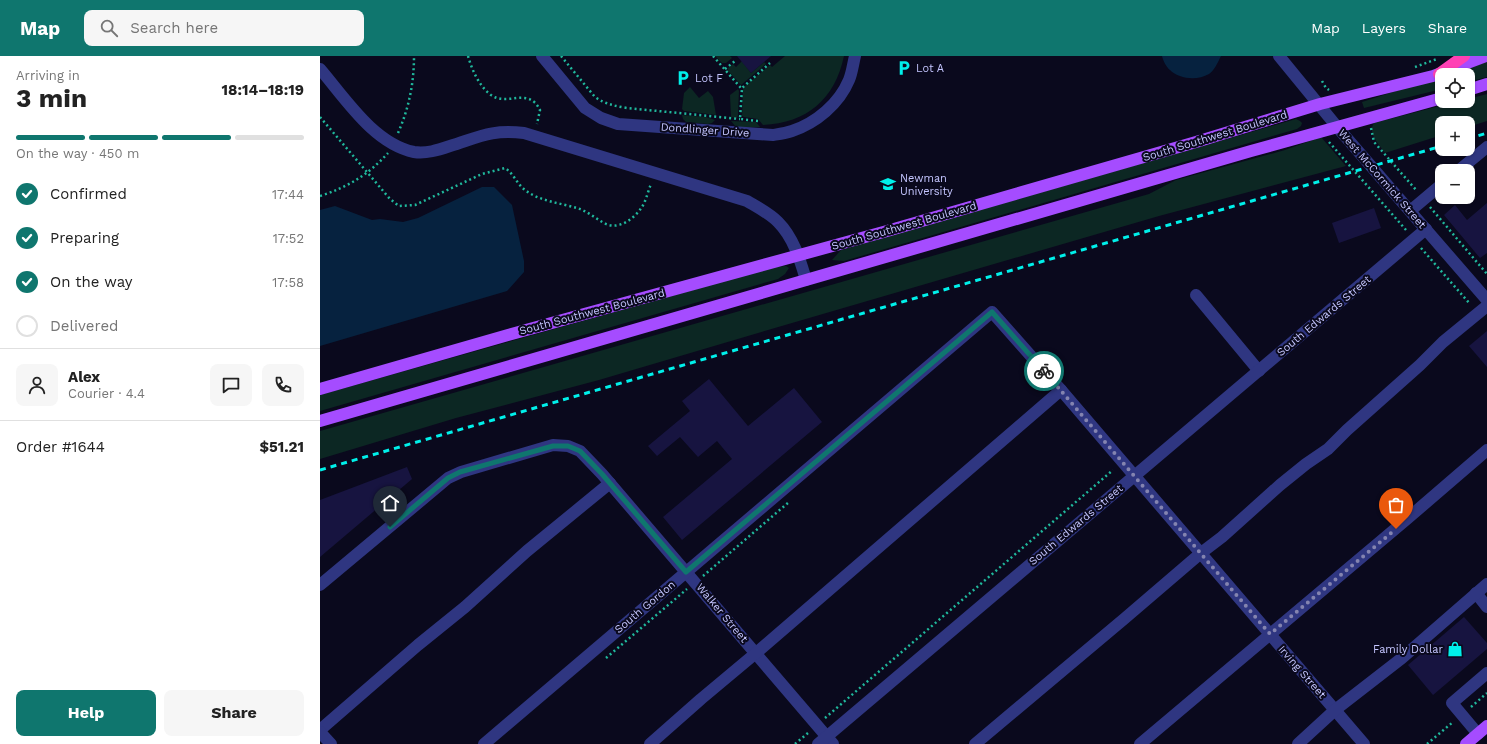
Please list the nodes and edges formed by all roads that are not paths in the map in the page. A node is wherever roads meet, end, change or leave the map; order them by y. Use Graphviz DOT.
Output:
graph roads {
  1 [pos="542,56"];
  2 [pos="855,56"];
  3 [pos="1279,56"];
  4 [pos="1464,56"];
  5 [pos="1486,56"];
  6 [pos="1447,68"];
  7 [pos="1455,68"];
  8 [pos="321,73"];
  9 [pos="1435,75"];
  10 [pos="1487,84"];
  11 [pos="1475,88"];
  12 [pos="1435,100"];
  13 [pos="1320,104"];
  14 [pos="1338,128"];
  15 [pos="1487,147"];
  16 [pos="1466,164"];
  17 [pos="1435,190"];
  18 [pos="1410,211"];
  19 [pos="1426,229"];
  20 [pos="799,255"];
  21 [pos="806,280"];
  22 [pos="1196,295"];
  23 [pos="1487,300"];
  24 [pos="988,315"];
  25 [pos="1259,371"];
  26 [pos="320,389"];
  27 [pos="1061,390"];
  28 [pos="320,421"];
  29 [pos="1487,450"];
  30 [pos="1134,476"];
  31 [pos="610,483"];
  32 [pos="1200,553"];
  33 [pos="686,572"];
  34 [pos="1487,584"];
  35 [pos="320,585"];
  36 [pos="1476,593"];
  37 [pos="1487,607"];
  38 [pos="1270,634"];
  39 [pos="756,653"];
  40 [pos="1487,673"];
  41 [pos="1336,710"];
  42 [pos="1482,730"];
  43 [pos="320,731"];
  44 [pos="826,741"];
  45 [pos="331,744"];
  46 [pos="484,744"];
  47 [pos="650,744"];
  48 [pos="975,744"];
  49 [pos="1140,744"];
  50 [pos="1298,744"];
  51 [pos="1364,744"];
  52 [pos="1466,744"];
  1 -- 2 [label="street, Dondlinger Drive"];
  3 -- 13 [label="street, West McCormick Street"];
  4 -- 6 [label="highway"];
  5 -- 7 [label="main road, South Southwest Boulevard"];
  8 -- 20 [label="street"];
  9 -- 13 [label="main road, South Southwest Boulevard"];
  10 -- 11 [label="main road"];
  12 -- 14 [label="main road, South Southwest Boulevard"];
  13 -- 14 [label="street, West McCormick Street"];
  13 -- 20 [label="main road, South Southwest Boulevard"];
  14 -- 18 [label="street, West McCormick Street"];
  14 -- 21 [label="main road, South Southwest Boulevard"];
  15 -- 16 [label="street"];
  17 -- 18 [label="street"];
  18 -- 19 [label="street, West McCormick Street"];
  19 -- 23 [label="street, West McCormick Street"];
  19 -- 25 [label="street, South Edwards Street"];
  20 -- 21 [label="street"];
  20 -- 26 [label="main road, South Southwest Boulevard"];
  21 -- 28 [label="main road, South Southwest Boulevard"];
  22 -- 25 [label="street"];
  23 -- 32 [label="street"];
  24 -- 27 [label="street, Irving Street"];
  24 -- 33 [label="street, South Gordon"];
  25 -- 30 [label="street, South Edwards Street"];
  27 -- 30 [label="street, Irving Street"];
  27 -- 39 [label="street"];
  29 -- 38 [label="street"];
  30 -- 32 [label="street, Irving Street"];
  30 -- 44 [label="street, South Edwards Street"];
  31 -- 33 [label="street, Walker Street"];
  31 -- 35 [label="street, Walker Street"];
  31 -- 43 [label="street"];
  32 -- 38 [label="street, Irving Street"];
  32 -- 48 [label="street"];
  33 -- 39 [label="street, Walker Street"];
  33 -- 46 [label="street, South Gordon"];
  34 -- 36 [label="street"];
  36 -- 37 [label="street"];
  36 -- 41 [label="street"];
  38 -- 41 [label="street, Irving Street"];
  38 -- 49 [label="street"];
  39 -- 44 [label="street, Walker Street"];
  39 -- 47 [label="street"];
  40 -- 42 [label="street"];
  41 -- 50 [label="street"];
  41 -- 51 [label="street, Irving Street"];
  42 -- 52 [label="main road"];
  43 -- 45 [label="street"];
}
